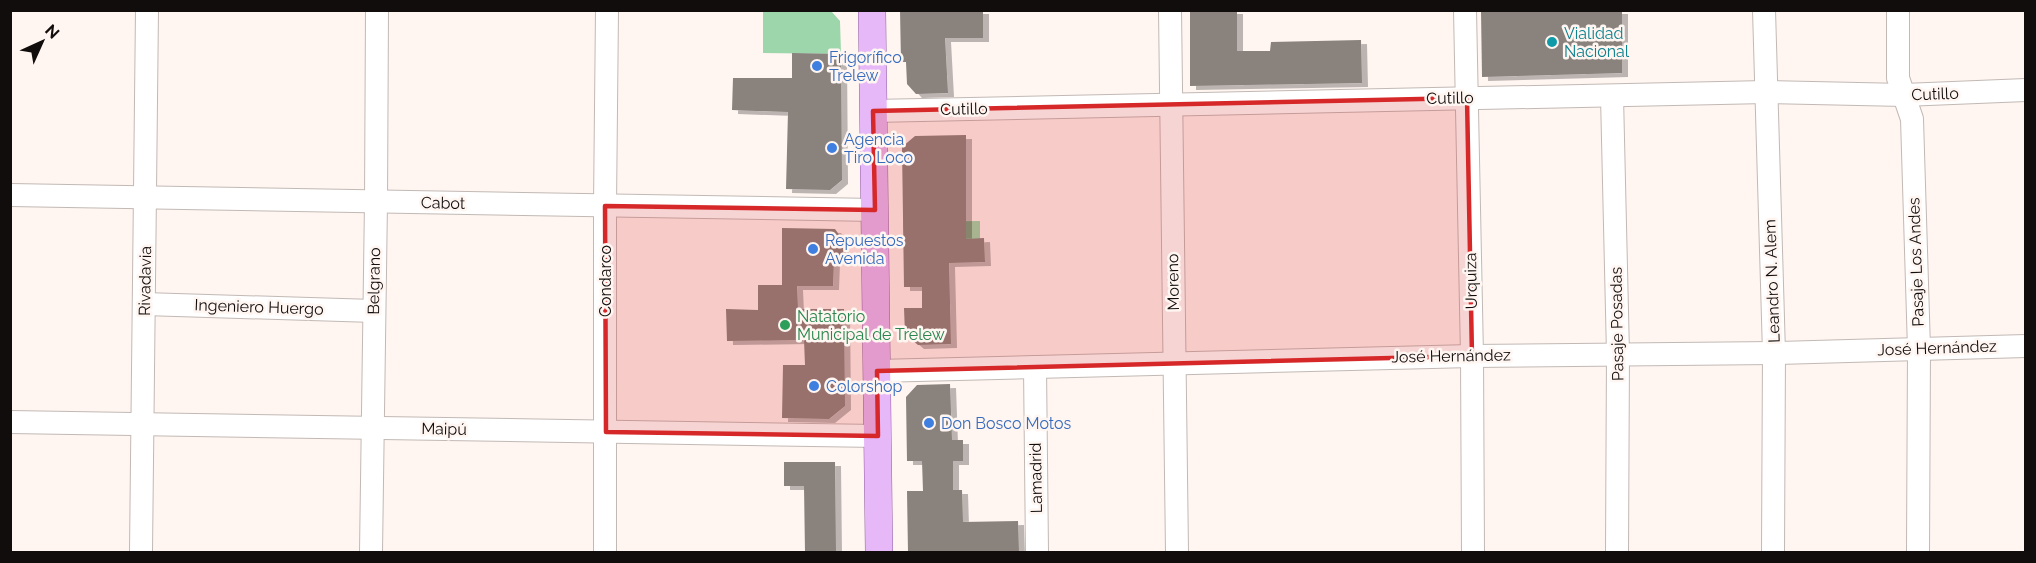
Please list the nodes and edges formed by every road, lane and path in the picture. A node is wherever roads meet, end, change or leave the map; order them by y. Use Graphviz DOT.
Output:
graph roads {
  1 [pos="147,10"];
  2 [pos="377,10"];
  3 [pos="608,10"];
  4 [pos="872,10"];
  5 [pos="1170,10"];
  6 [pos="1466,10"];
  7 [pos="1764,10"];
  8 [pos="1898,10"];
  9 [pos="2025,90"];
  10 [pos="1766,92"];
  11 [pos="1904,95"];
  12 [pos="1612,96"];
  13 [pos="1467,98"];
  14 [pos="1171,104"];
  15 [pos="873,111"];
  16 [pos="10,195"];
  17 [pos="147,197"];
  18 [pos="376,202"];
  19 [pos="604,206"];
  20 [pos="875,210"];
  21 [pos="144,304"];
  22 [pos="374,311"];
  23 [pos="2025,346"];
  24 [pos="1919,349"];
  25 [pos="1774,353"];
  26 [pos="1618,354"];
  27 [pos="1472,356"];
  28 [pos="1174,363"];
  29 [pos="1035,367"];
  30 [pos="877,371"];
  31 [pos="10,422"];
  32 [pos="143,424"];
  33 [pos="372,428"];
  34 [pos="606,432"];
  35 [pos="878,436"];
  36 [pos="141,552"];
  37 [pos="371,552"];
  38 [pos="605,552"];
  39 [pos="879,552"];
  40 [pos="1036,552"];
  41 [pos="1177,552"];
  42 [pos="1473,552"];
  43 [pos="1617,552"];
  44 [pos="1773,552"];
  45 [pos="1918,552"];
  1 -- 17 [label="street, Rivadavia"];
  2 -- 18 [label="street, Belgrano"];
  3 -- 19 [label="street, Condarco"];
  4 -- 15 [label="main road"];
  5 -- 14 [label="street, Moreno"];
  6 -- 13 [label="street, Urquiza"];
  7 -- 10 [label="street, Leandro N. Alem"];
  8 -- 11 [label="street, Pasaje Los Andes"];
  9 -- 11 [label="street, Cutillo"];
  10 -- 11 [label="street, Cutillo"];
  10 -- 12 [label="street, Cutillo"];
  10 -- 25 [label="street, Leandro N. Alem"];
  11 -- 24 [label="street, Pasaje Los Andes"];
  12 -- 13 [label="street, Cutillo"];
  12 -- 26 [label="street, Pasaje Posadas"];
  13 -- 14 [label="street, Cutillo"];
  13 -- 27 [label="street, Urquiza"];
  14 -- 15 [label="street, Cutillo"];
  14 -- 28 [label="street, Moreno"];
  15 -- 20 [label="main road"];
  16 -- 17 [label="street, Cabot"];
  17 -- 18 [label="street, Cabot"];
  17 -- 21 [label="street, Rivadavia"];
  18 -- 19 [label="street, Cabot"];
  18 -- 22 [label="street, Belgrano"];
  19 -- 20 [label="street, Cabot"];
  19 -- 34 [label="street, Condarco"];
  20 -- 30 [label="main road"];
  21 -- 22 [label="street, Ingeniero Huergo"];
  21 -- 32 [label="street, Rivadavia"];
  22 -- 33 [label="street, Belgrano"];
  23 -- 24 [label="street, José Hernández"];
  24 -- 25 [label="street, José Hernández"];
  24 -- 45 [label="street, Pasaje Los Andes"];
  25 -- 26 [label="street, José Hernández"];
  25 -- 44 [label="street, Leandro N. Alem"];
  26 -- 27 [label="street, José Hernández"];
  26 -- 43 [label="street, Pasaje Posadas"];
  27 -- 28 [label="street, José Hernández"];
  27 -- 42 [label="street, Urquiza"];
  28 -- 29 [label="street, José Hernández"];
  28 -- 41 [label="street, Moreno"];
  29 -- 30 [label="street, José Hernández"];
  29 -- 40 [label="street, Lamadrid"];
  30 -- 35 [label="main road"];
  31 -- 32 [label="street, Maipú"];
  32 -- 33 [label="street, Maipú"];
  32 -- 36 [label="street, Rivadavia"];
  33 -- 34 [label="street, Maipú"];
  33 -- 37 [label="street, Belgrano"];
  34 -- 35 [label="street, Maipú"];
  34 -- 38 [label="street, Condarco"];
  35 -- 39 [label="main road"];
}
